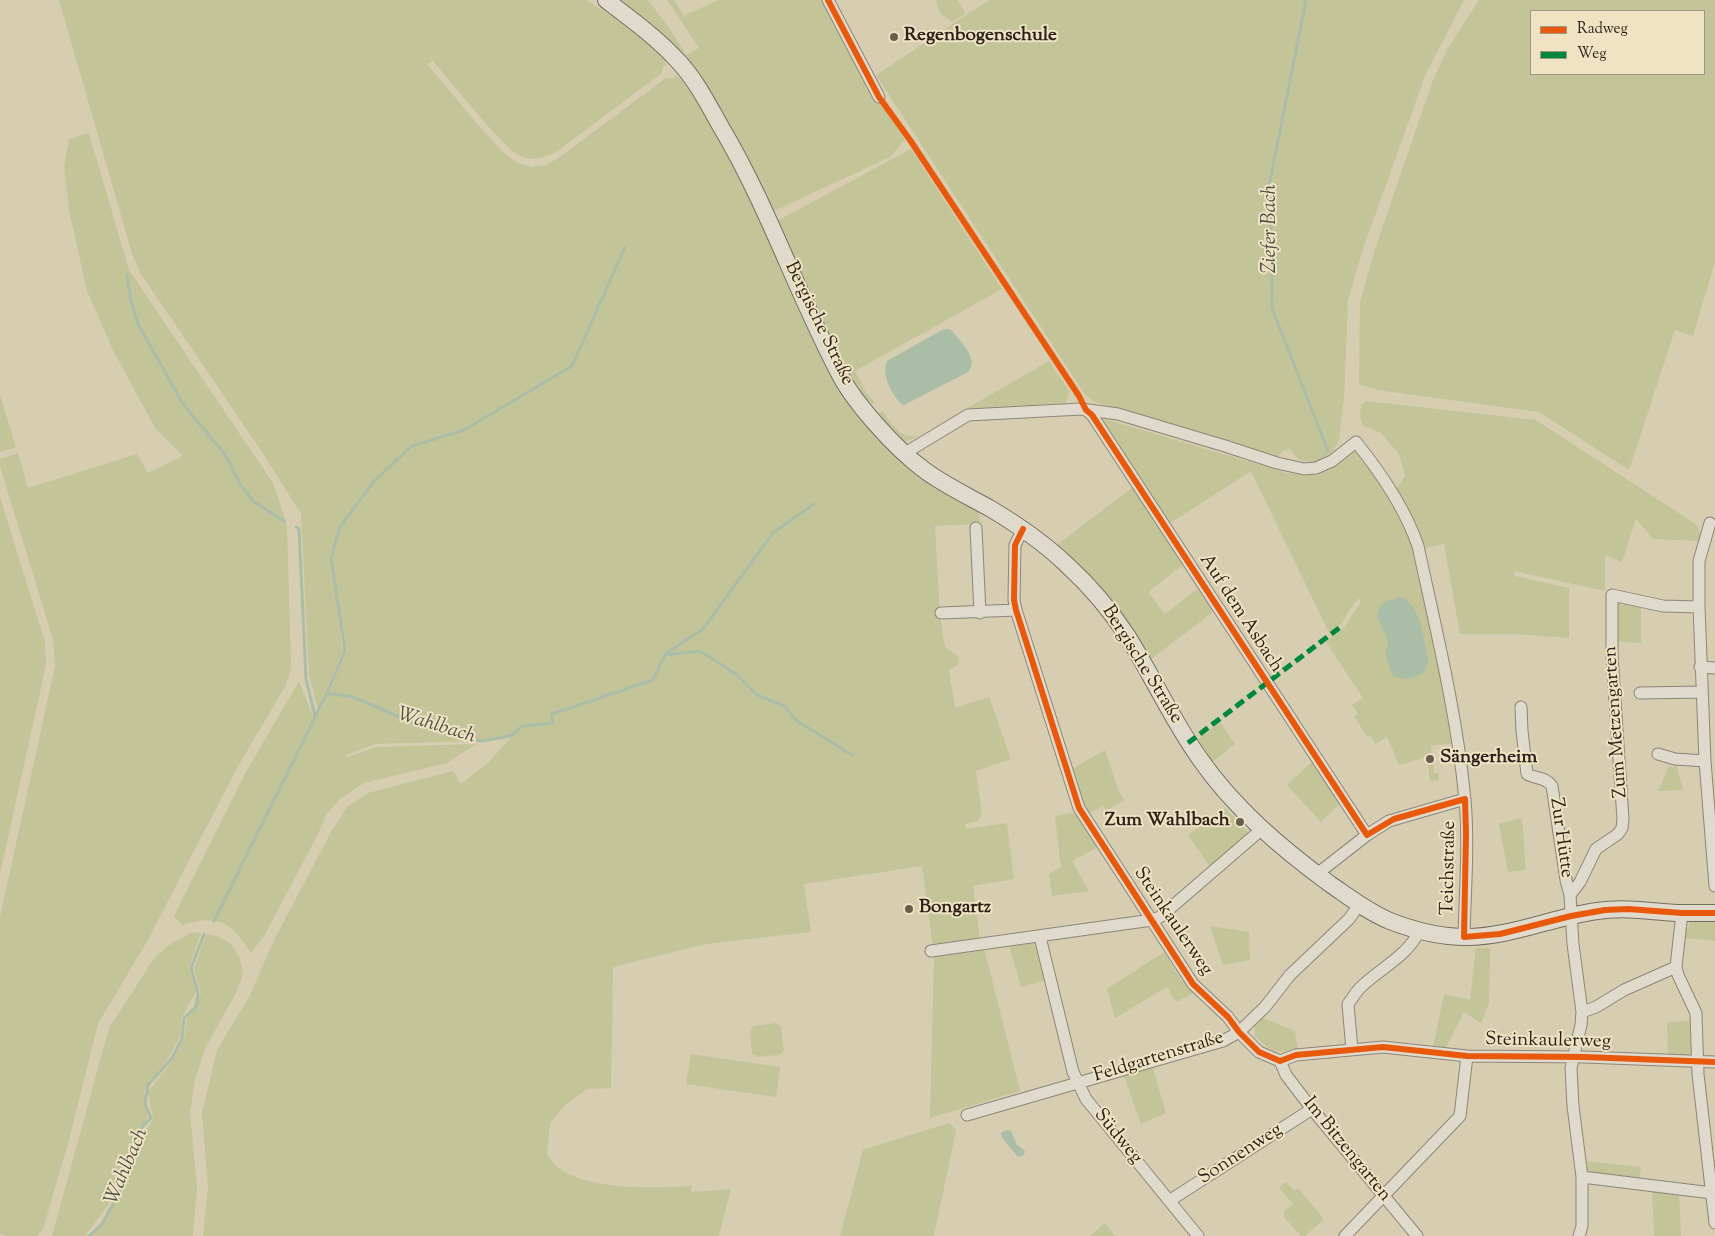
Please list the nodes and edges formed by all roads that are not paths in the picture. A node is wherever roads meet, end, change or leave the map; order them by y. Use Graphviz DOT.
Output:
graph roads {
  1 [pos="606,0"];
  2 [pos="828,0"];
  3 [pos="879,97"];
  4 [pos="1086,410"];
  5 [pos="905,453"];
  6 [pos="1710,523"];
  7 [pos="976,528"];
  8 [pos="1023,529"];
  9 [pos="1698,607"];
  10 [pos="1016,610"];
  11 [pos="980,613"];
  12 [pos="941,614"];
  13 [pos="1700,667"];
  14 [pos="1715,668"];
  15 [pos="1702,692"];
  16 [pos="1640,693"];
  17 [pos="1521,707"];
  18 [pos="1658,754"];
  19 [pos="1705,761"];
  20 [pos="1465,800"];
  21 [pos="1262,829"];
  22 [pos="1367,835"];
  23 [pos="1317,874"];
  24 [pos="1715,886"];
  25 [pos="1570,895"];
  26 [pos="1359,905"];
  27 [pos="1682,913"];
  28 [pos="1715,913"];
  29 [pos="1570,916"];
  30 [pos="1152,920"];
  31 [pos="1419,931"];
  32 [pos="1040,937"];
  33 [pos="1464,937"];
  34 [pos="931,951"];
  35 [pos="1676,967"];
  36 [pos="1582,1012"];
  37 [pos="1239,1032"];
  38 [pos="1352,1050"];
  39 [pos="1467,1056"];
  40 [pos="1572,1057"];
  41 [pos="1280,1061"];
  42 [pos="1697,1062"];
  43 [pos="1715,1062"];
  44 [pos="1078,1083"];
  45 [pos="1312,1109"];
  46 [pos="967,1115"];
  47 [pos="1582,1176"];
  48 [pos="1712,1193"];
  49 [pos="1384,1196"];
  50 [pos="1169,1201"];
  51 [pos="1715,1222"];
  52 [pos="1198,1236"];
  53 [pos="1345,1236"];
  54 [pos="1417,1236"];
  55 [pos="1579,1236"];
  1 -- 5 [label="main road, Bergische Straße"];
  2 -- 3 [label="street"];
  4 -- 5 [label="street"];
  4 -- 20 [label="street, Teichstraße"];
  4 -- 22 [label="street, Auf dem Asbach"];
  5 -- 8 [label="main road, Bergische Straße"];
  6 -- 9 [label="street"];
  7 -- 11 [label="street"];
  8 -- 10 [label="street, Steinkaulerweg"];
  8 -- 21 [label="main road, Bergische Straße"];
  9 -- 13 [label="street"];
  9 -- 25 [label="street, Zum Metzengarten"];
  10 -- 11 [label="street"];
  10 -- 30 [label="street, Steinkaulerweg"];
  11 -- 12 [label="street"];
  13 -- 14 [label="street"];
  13 -- 15 [label="street"];
  15 -- 16 [label="street"];
  15 -- 19 [label="street"];
  17 -- 25 [label="street, Zur Hütte"];
  18 -- 19 [label="street"];
  19 -- 24 [label="street"];
  20 -- 22 [label="street"];
  20 -- 33 [label="street, Teichstraße"];
  21 -- 23 [label="main road, Bergische Straße"];
  21 -- 30 [label="street"];
  22 -- 23 [label="street"];
  23 -- 26 [label="main road, Bergische Straße"];
  25 -- 29 [label="street"];
  26 -- 31 [label="main road, Bergische Straße"];
  26 -- 37 [label="street, Feldgartenstraße"];
  27 -- 28 [label="main road, Bergische Straße"];
  27 -- 29 [label="main road, Bergische Straße"];
  27 -- 35 [label="street"];
  29 -- 33 [label="main road, Bergische Straße"];
  29 -- 36 [label="street"];
  30 -- 32 [label="street"];
  30 -- 37 [label="street, Steinkaulerweg"];
  31 -- 33 [label="main road, Bergische Straße"];
  31 -- 38 [label="street"];
  32 -- 34 [label="street"];
  32 -- 44 [label="street, Südweg"];
  35 -- 36 [label="street"];
  35 -- 42 [label="street"];
  36 -- 40 [label="street"];
  37 -- 41 [label="street, Steinkaulerweg"];
  37 -- 44 [label="street, Feldgartenstraße"];
  38 -- 39 [label="street, Steinkaulerweg"];
  38 -- 41 [label="street, Steinkaulerweg"];
  39 -- 40 [label="street, Steinkaulerweg"];
  39 -- 49 [label="street"];
  40 -- 42 [label="street, Steinkaulerweg"];
  40 -- 47 [label="street"];
  41 -- 45 [label="street, Im Bitzengarten"];
  42 -- 43 [label="street, Steinkaulerweg"];
  42 -- 48 [label="street"];
  44 -- 46 [label="street, Feldgartenstraße"];
  44 -- 50 [label="street, Südweg"];
  45 -- 49 [label="street, Im Bitzengarten"];
  45 -- 50 [label="street, Sonnenweg"];
  47 -- 48 [label="street"];
  47 -- 55 [label="street"];
  48 -- 51 [label="street"];
  49 -- 53 [label="street"];
  49 -- 54 [label="street, Im Bitzengarten"];
  50 -- 52 [label="street, Südweg"];
}
